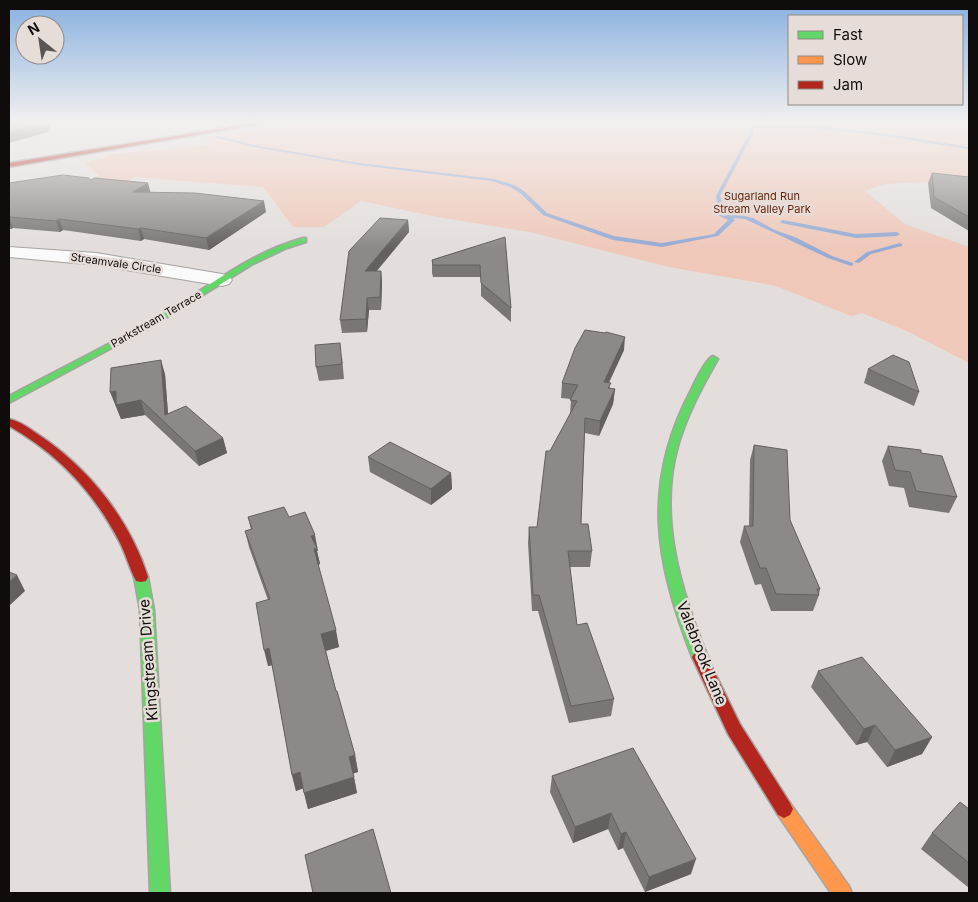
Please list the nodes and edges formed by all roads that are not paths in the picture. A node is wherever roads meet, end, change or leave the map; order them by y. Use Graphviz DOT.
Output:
graph roads {
  1 [pos="303,240"];
  2 [pos="9,252"];
  3 [pos="222,280"];
  4 [pos="713,360"];
  5 [pos="9,400"];
  6 [pos="9,422"];
  7 [pos="160,893"];
  8 [pos="842,893"];
  1 -- 3 [label="street, Parkstream Terrace"];
  2 -- 3 [label="street, Streamvale Circle"];
  3 -- 5 [label="street, Parkstream Terrace"];
  4 -- 8 [label="street, Valebrook Lane"];
  6 -- 7 [label="street, Kingstream Drive"];
}
